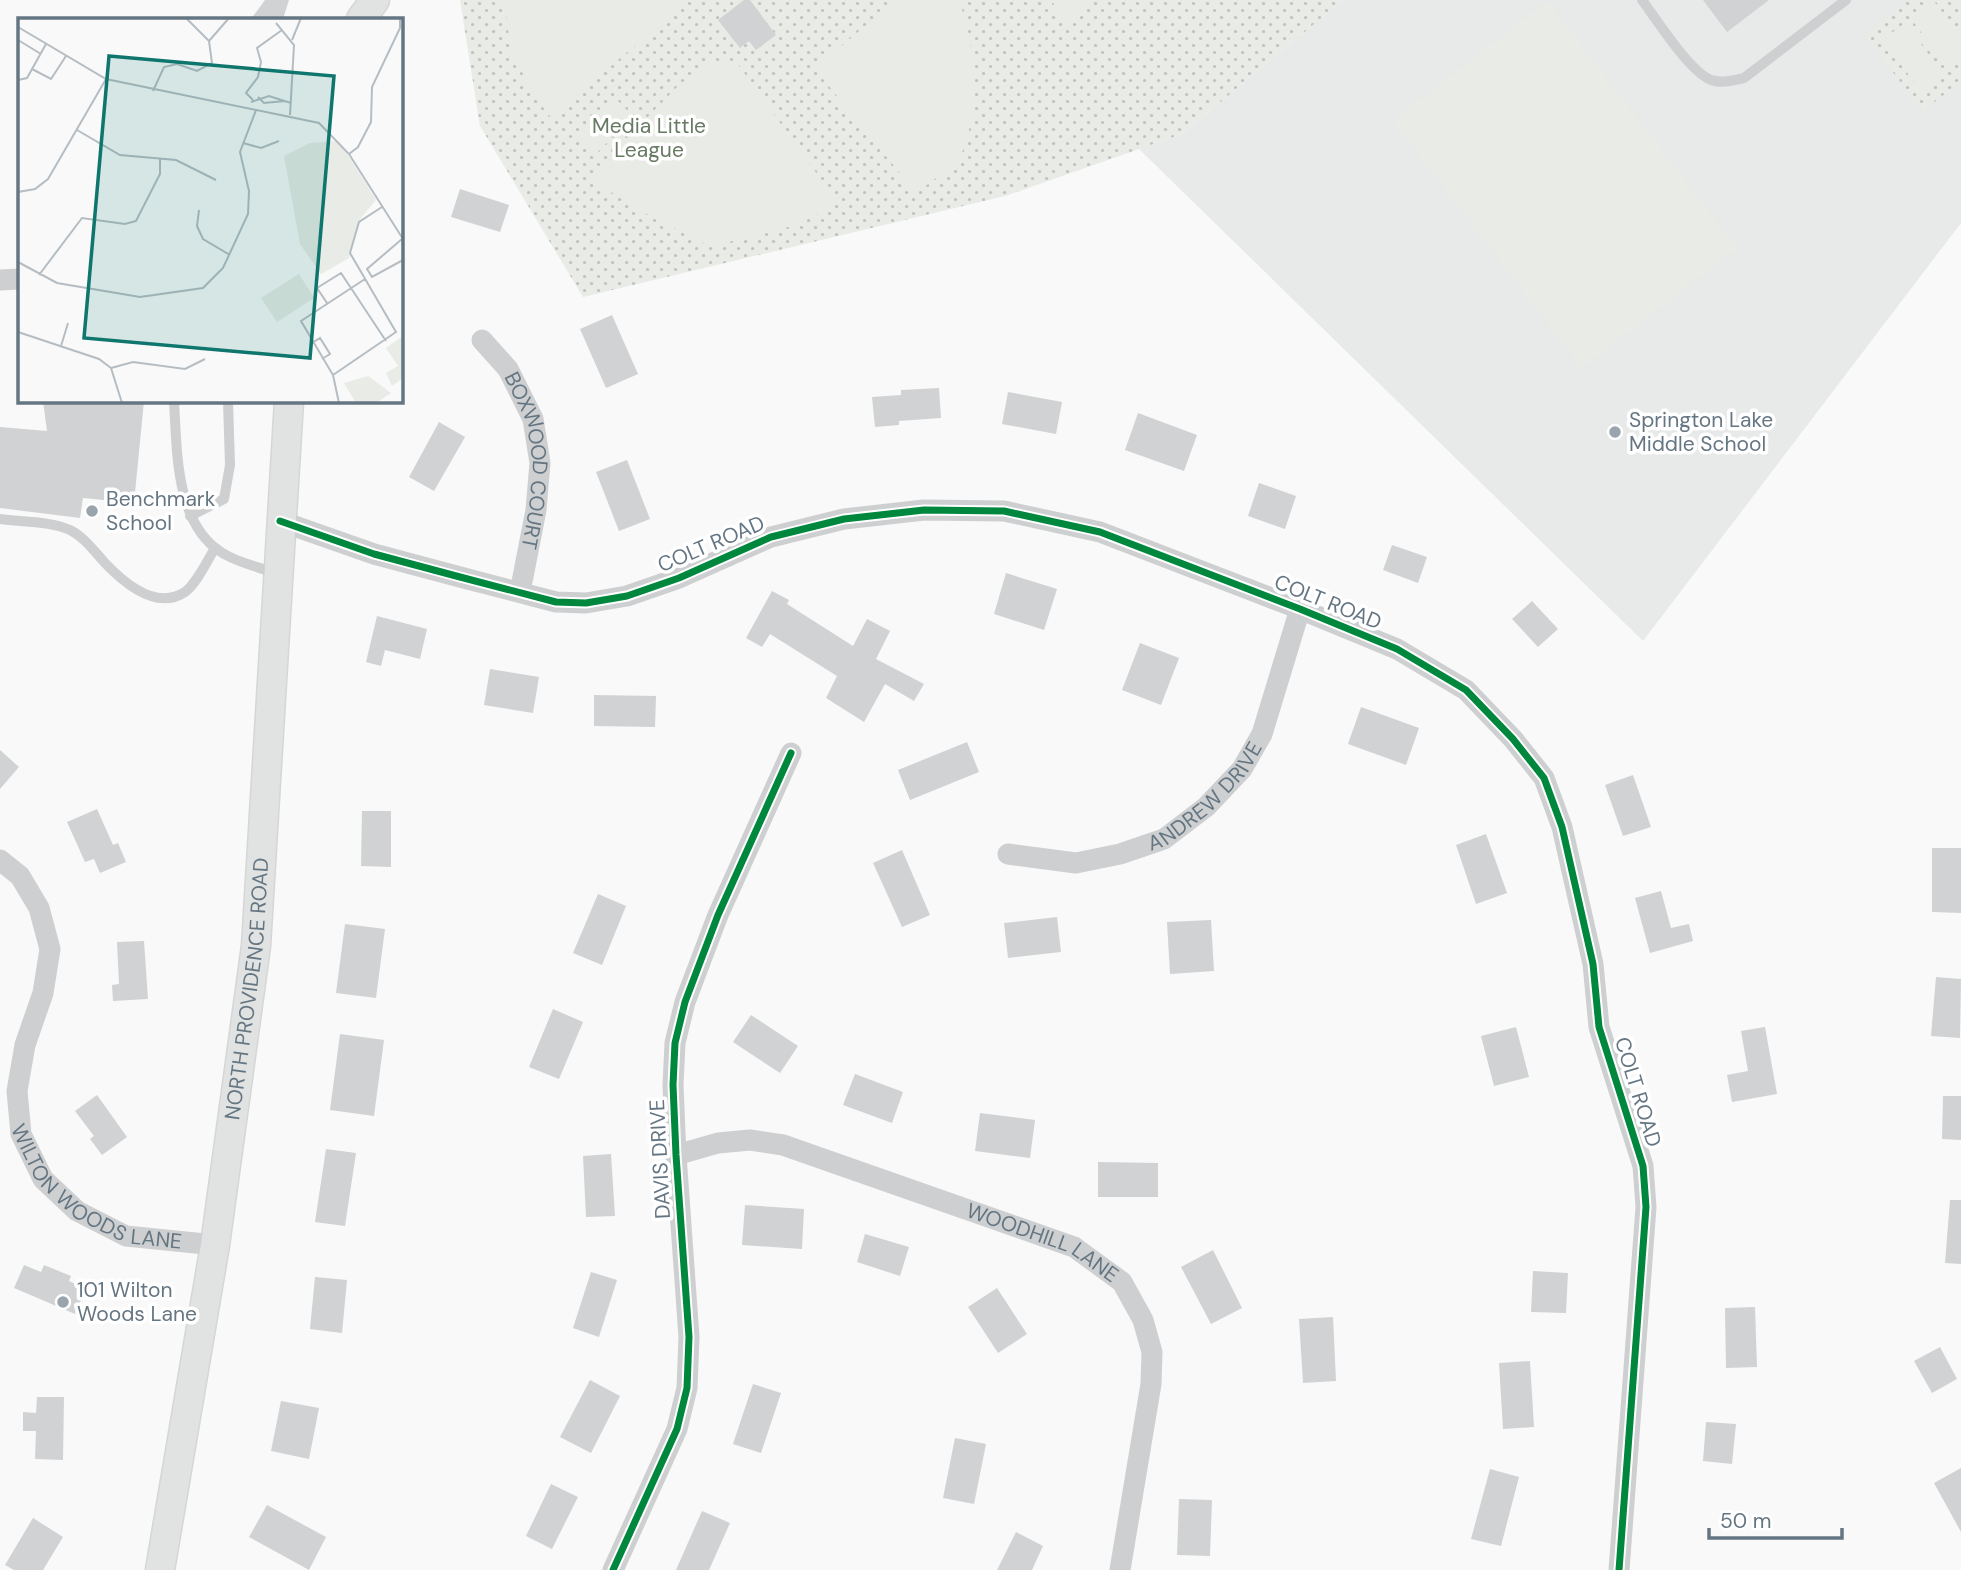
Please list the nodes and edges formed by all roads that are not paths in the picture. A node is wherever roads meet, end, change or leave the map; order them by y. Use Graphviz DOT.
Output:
graph roads {
  1 [pos="375,0"];
  2 [pos="1642,0"];
  3 [pos="1846,0"];
  4 [pos="362,18"];
  5 [pos="18,279"];
  6 [pos="0,280"];
  7 [pos="482,340"];
  8 [pos="174,402"];
  9 [pos="228,402"];
  10 [pos="289,402"];
  11 [pos="190,516"];
  12 [pos="0,519"];
  13 [pos="280,521"];
  14 [pos="215,548"];
  15 [pos="277,574"];
  16 [pos="520,592"];
  17 [pos="1300,608"];
  18 [pos="791,753"];
  19 [pos="1008,854"];
  20 [pos="0,860"];
  21 [pos="676,1155"];
  22 [pos="215,1245"];
  23 [pos="160,1570"];
  24 [pos="613,1570"];
  25 [pos="1120,1570"];
  26 [pos="1619,1570"];
  1 -- 4 [label="main road"];
  2 -- 3 [label="lane"];
  5 -- 6 [label="street"];
  7 -- 16 [label="street, BOXWOOD COURT"];
  8 -- 11 [label="lane"];
  9 -- 11 [label="lane"];
  10 -- 13 [label="main road, NORTH PROVIDENCE ROAD"];
  11 -- 14 [label="lane"];
  12 -- 14 [label="lane"];
  13 -- 15 [label="main road, NORTH PROVIDENCE ROAD"];
  13 -- 16 [label="street, COLT ROAD"];
  14 -- 15 [label="lane"];
  15 -- 22 [label="main road, NORTH PROVIDENCE ROAD"];
  16 -- 17 [label="street, COLT ROAD"];
  17 -- 19 [label="street, ANDREW DRIVE"];
  17 -- 26 [label="street, COLT ROAD"];
  18 -- 21 [label="street, DAVIS DRIVE"];
  20 -- 22 [label="street, WILTON WOODS LANE"];
  21 -- 24 [label="street, DAVIS DRIVE"];
  21 -- 25 [label="street, WOODHILL LANE"];
  22 -- 23 [label="main road, NORTH PROVIDENCE ROAD"];
}
